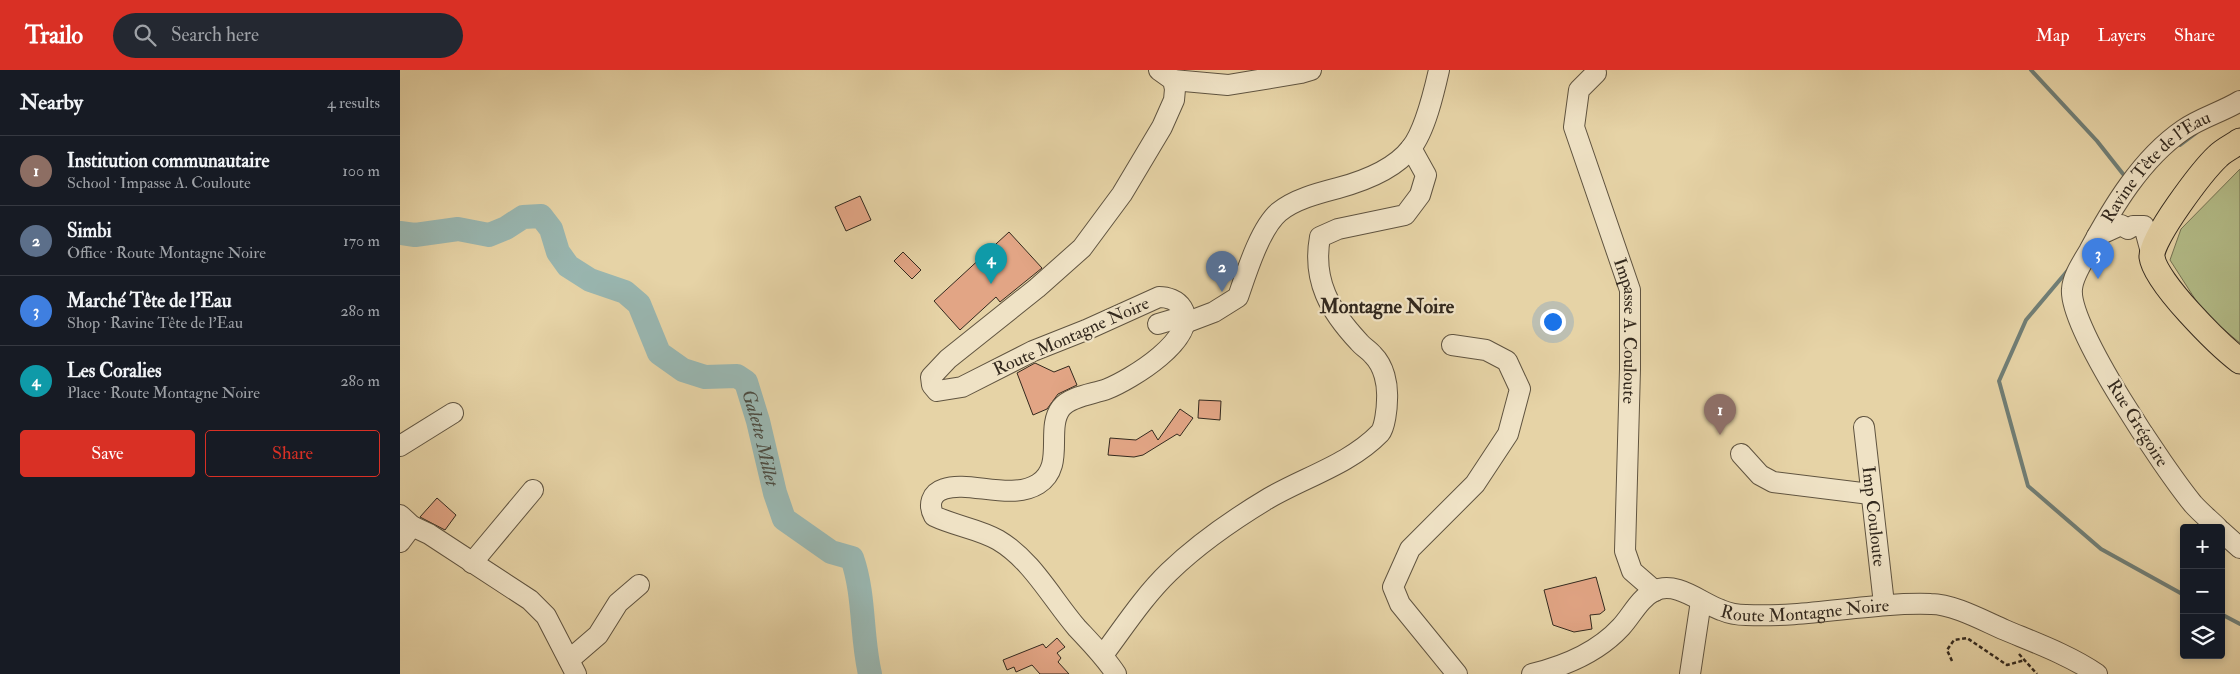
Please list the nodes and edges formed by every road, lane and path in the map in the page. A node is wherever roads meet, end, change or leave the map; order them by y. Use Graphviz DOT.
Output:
graph roads {
  1 [pos="1311,70"];
  2 [pos="1440,70"];
  3 [pos="1596,74"];
  4 [pos="1166,75"];
  5 [pos="2240,101"];
  6 [pos="2240,141"];
  7 [pos="1411,148"];
  8 [pos="2097,236"];
  9 [pos="2152,256"];
  10 [pos="2075,307"];
  11 [pos="1158,324"];
  12 [pos="1185,327"];
  13 [pos="1452,345"];
  14 [pos="2240,361"];
  15 [pos="453,413"];
  16 [pos="1864,428"];
  17 [pos="400,446"];
  18 [pos="1741,454"];
  19 [pos="533,490"];
  20 [pos="1870,494"];
  21 [pos="406,520"];
  22 [pos="2214,524"];
  23 [pos="2225,535"];
  24 [pos="400,542"];
  25 [pos="2240,548"];
  26 [pos="472,563"];
  27 [pos="639,585"];
  28 [pos="1655,591"];
  29 [pos="1701,601"];
  30 [pos="1884,604"];
  31 [pos="1103,655"];
  32 [pos="2025,660"];
  33 [pos="1952,661"];
  34 [pos="572,667"];
  35 [pos="1116,674"];
  36 [pos="1457,674"];
  37 [pos="1532,674"];
  38 [pos="1690,674"];
  39 [pos="2097,674"];
  1 -- 4 [label="street"];
  2 -- 7 [label="street"];
  3 -- 28 [label="street, Impasse A. Couloute"];
  4 -- 12 [label="street, Route Montagne Noire"];
  5 -- 8 [label="street, Ravine Tête de l'Eau"];
  6 -- 9 [label="main road"];
  7 -- 12 [label="street"];
  7 -- 31 [label="street"];
  8 -- 9 [label="street"];
  8 -- 10 [label="street, Ravine Tête de l'Eau"];
  9 -- 14 [label="main road"];
  10 -- 22 [label="street, Rue Grégoire"];
  11 -- 12 [label="street"];
  12 -- 31 [label="street"];
  13 -- 36 [label="street"];
  15 -- 17 [label="street"];
  16 -- 20 [label="street, Imp Couloute"];
  18 -- 20 [label="street"];
  19 -- 26 [label="street"];
  20 -- 30 [label="street, Imp Couloute"];
  21 -- 24 [label="street"];
  21 -- 26 [label="street"];
  23 -- 25 [label="street"];
  26 -- 34 [label="street"];
  27 -- 34 [label="street"];
  28 -- 29 [label="street, Route Montagne Noire"];
  28 -- 37 [label="street"];
  29 -- 30 [label="street, Route Montagne Noire"];
  29 -- 38 [label="street"];
  30 -- 39 [label="street, Route Montagne Noire"];
  31 -- 35 [label="street"];
  32 -- 33 [label="path"];
}
